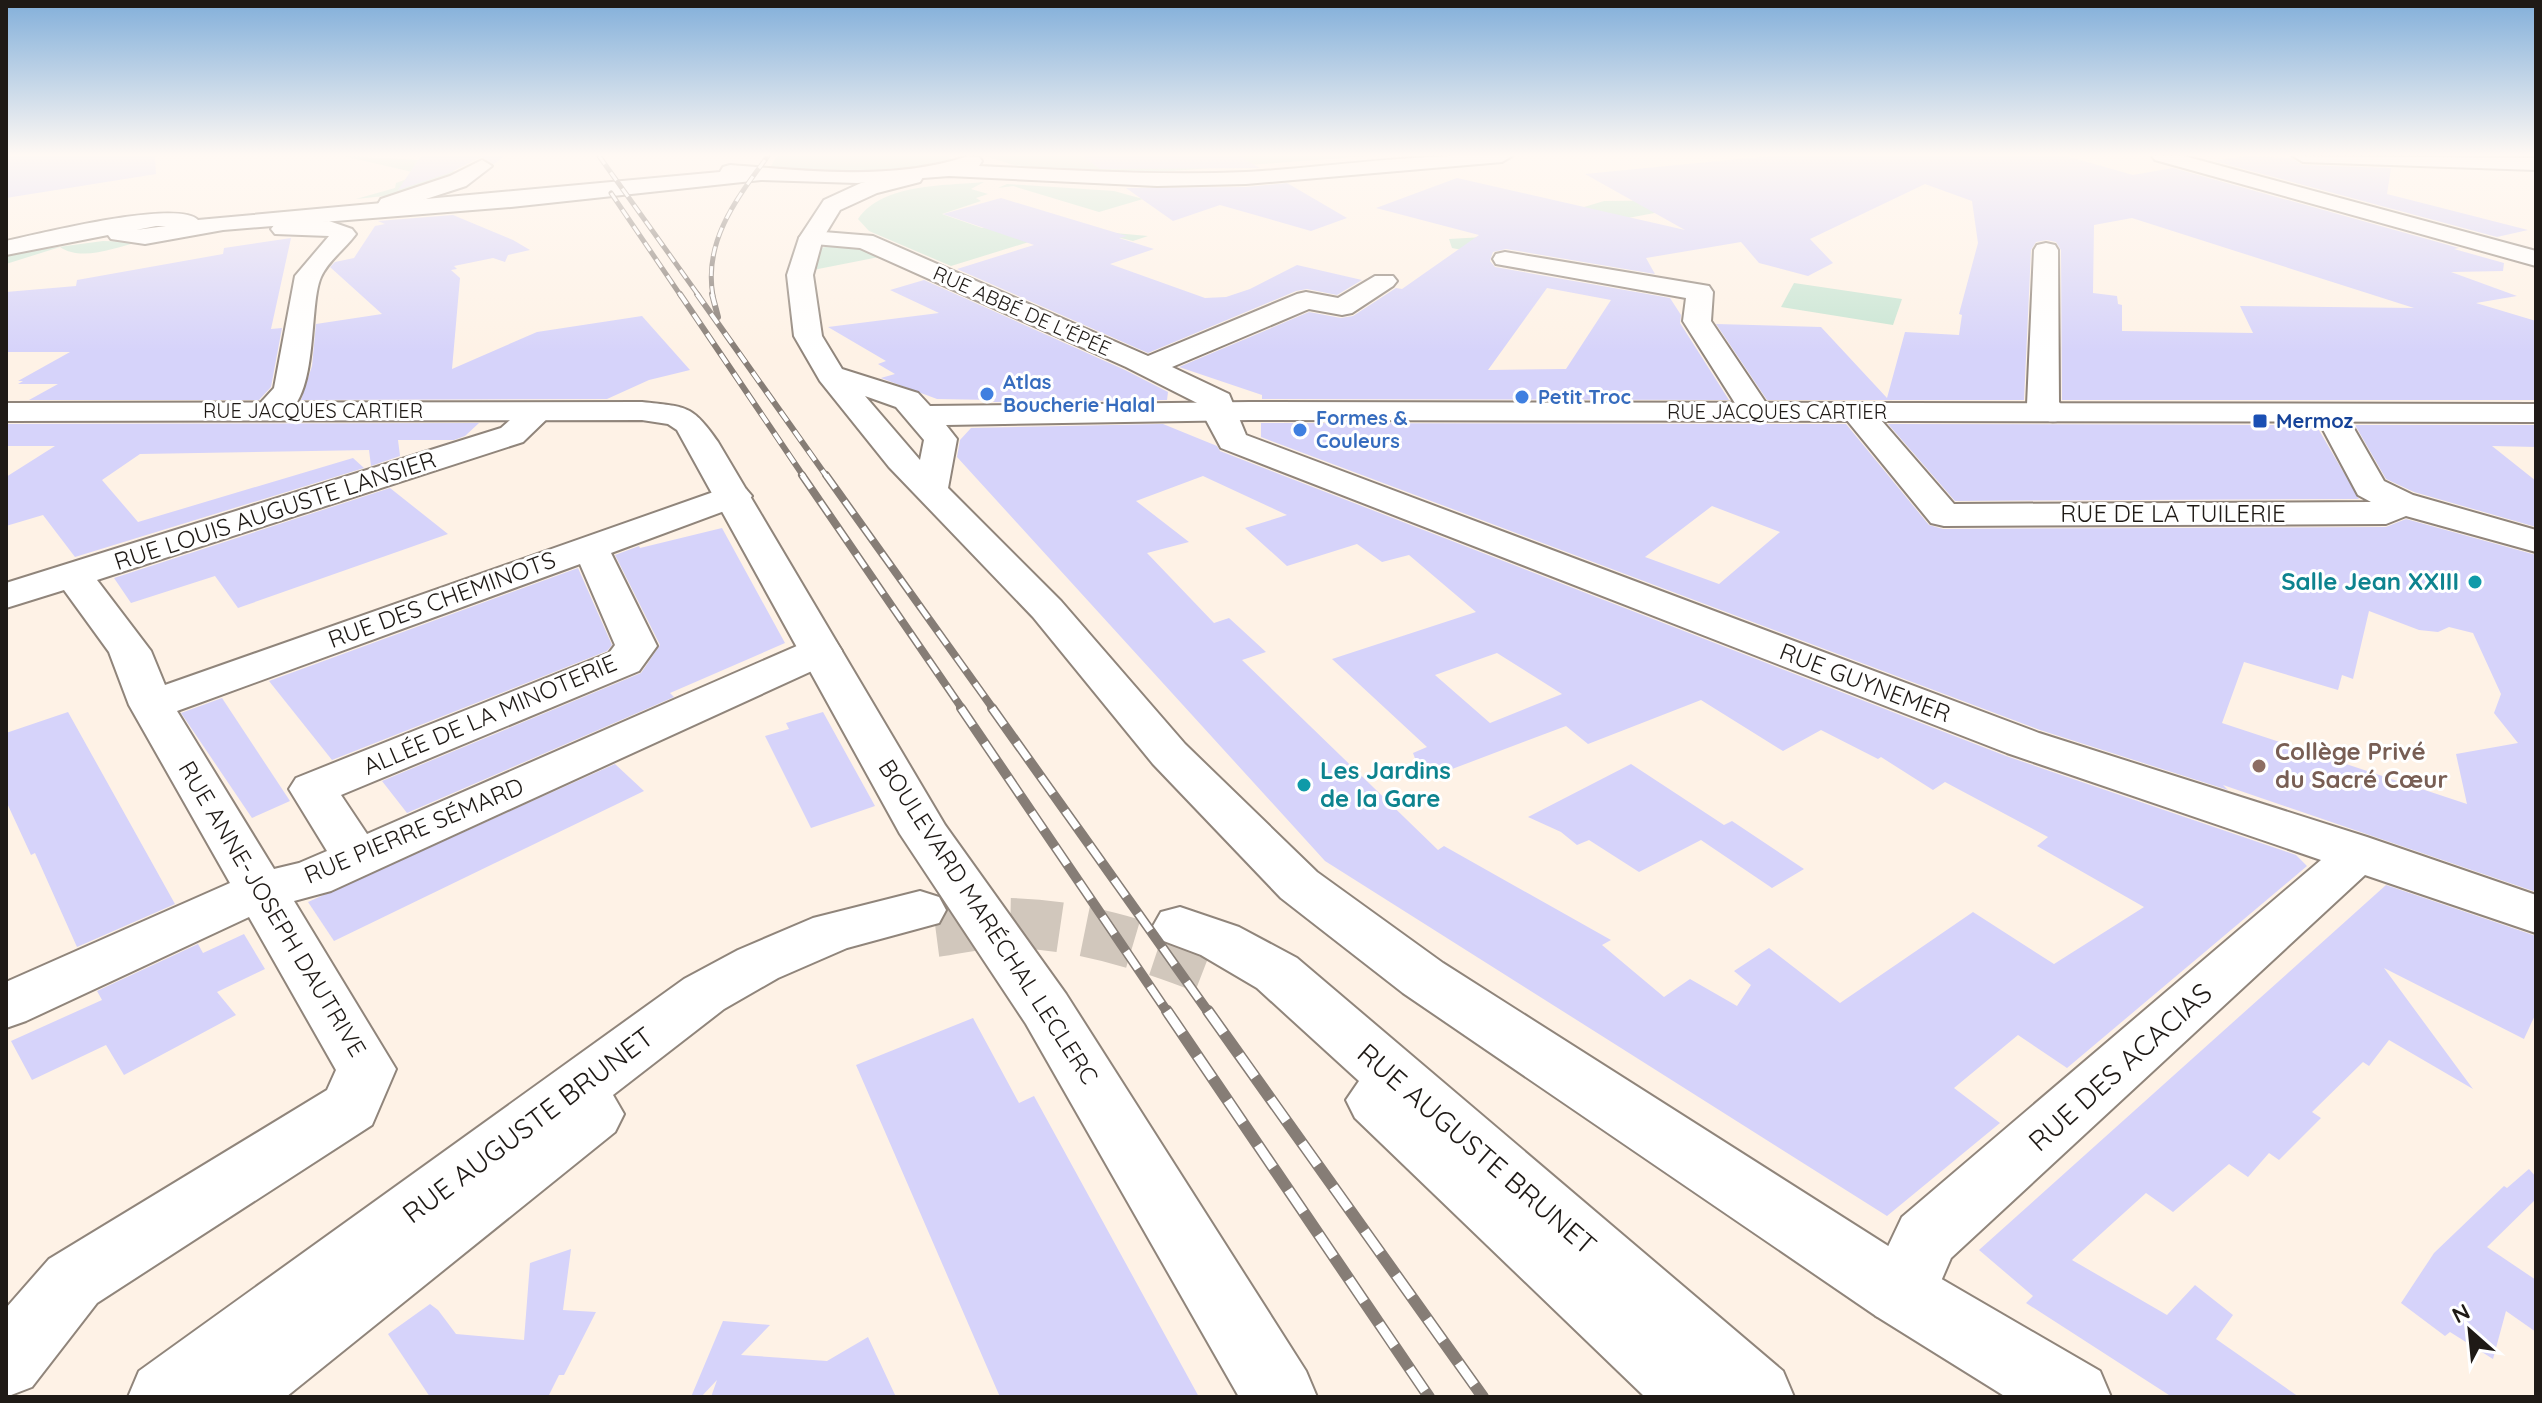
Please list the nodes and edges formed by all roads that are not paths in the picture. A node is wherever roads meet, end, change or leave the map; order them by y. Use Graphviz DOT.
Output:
graph roads {
  1 [pos="218,221"];
  2 [pos="242,221"];
  3 [pos="822,221"];
  4 [pos="2400,221"];
  5 [pos="184,225"];
  6 [pos="283,229"];
  7 [pos="811,238"];
  8 [pos="6,248"];
  9 [pos="2046,250"];
  10 [pos="1505,259"];
  11 [pos="2536,259"];
  12 [pos="1384,281"];
  13 [pos="1147,367"];
  14 [pos="831,375"];
  15 [pos="270,410"];
  16 [pos="620,411"];
  17 [pos="1219,411"];
  18 [pos="7,412"];
  19 [pos="1756,412"];
  20 [pos="1857,412"];
  21 [pos="537,413"];
  22 [pos="2052,413"];
  23 [pos="2536,413"];
  24 [pos="2325,414"];
  25 [pos="921,416"];
  26 [pos="931,488"];
  27 [pos="734,496"];
  28 [pos="2400,503"];
  29 [pos="2536,541"];
  30 [pos="586,548"];
  31 [pos="73,575"];
  32 [pos="6,596"];
  33 [pos="821,651"];
  34 [pos="151,705"];
  35 [pos="2349,849"];
  36 [pos="357,858"];
  37 [pos="259,891"];
  38 [pos="2536,914"];
  39 [pos="6,1006"];
  40 [pos="1901,1293"];
  41 [pos="6,1362"];
  42 [pos="165,1397"];
  43 [pos="228,1397"];
  44 [pos="1280,1397"];
  45 [pos="1698,1397"];
  46 [pos="1757,1397"];
  47 [pos="2074,1397"];
  1 -- 5 [label="street"];
  2 -- 5 [label="street"];
  3 -- 7 [label="street"];
  4 -- 11 [label="street"];
  5 -- 8 [label="street"];
  6 -- 15 [label="street"];
  7 -- 13 [label="street, RUE ABBÉ DE L'ÉPÉE"];
  7 -- 14 [label="street"];
  9 -- 22 [label="street"];
  10 -- 19 [label="street"];
  12 -- 13 [label="street"];
  13 -- 17 [label="street, RUE ABBÉ DE L'ÉPÉE"];
  14 -- 25 [label="street"];
  14 -- 26 [label="street"];
  15 -- 18 [label="street, RUE JACQUES CARTIER"];
  15 -- 21 [label="street, RUE JACQUES CARTIER"];
  16 -- 21 [label="street, RUE JACQUES CARTIER"];
  16 -- 27 [label="street, BOULEVARD MARÉCHAL LECLERC"];
  17 -- 19 [label="street, RUE JACQUES CARTIER"];
  17 -- 25 [label="street, RUE JACQUES CARTIER"];
  17 -- 35 [label="street, RUE GUYNEMER"];
  19 -- 20 [label="street, RUE JACQUES CARTIER"];
  20 -- 22 [label="street, RUE JACQUES CARTIER"];
  20 -- 28 [label="street, RUE DE LA TUILERIE"];
  21 -- 31 [label="street, RUE LOUIS AUGUSTE LANSIER"];
  22 -- 24 [label="street, RUE JACQUES CARTIER"];
  23 -- 24 [label="street, RUE JACQUES CARTIER"];
  24 -- 28 [label="street"];
  25 -- 26 [label="street"];
  26 -- 40 [label="street"];
  27 -- 30 [label="street, RUE DES CHEMINOTS"];
  27 -- 33 [label="street, BOULEVARD MARÉCHAL LECLERC"];
  28 -- 29 [label="street"];
  30 -- 34 [label="street, RUE DES CHEMINOTS"];
  30 -- 36 [label="street, ALLÉE DE LA MINOTERIE"];
  31 -- 32 [label="street, RUE LOUIS AUGUSTE LANSIER"];
  31 -- 34 [label="street, RUE ANNE-JOSEPH DAUTRIVE"];
  33 -- 36 [label="street, RUE PIERRE SÉMARD"];
  33 -- 44 [label="street, BOULEVARD MARÉCHAL LECLERC"];
  34 -- 37 [label="street, RUE ANNE-JOSEPH DAUTRIVE"];
  35 -- 38 [label="street, RUE GUYNEMER"];
  35 -- 40 [label="street, RUE DES ACACIAS"];
  36 -- 37 [label="street, RUE PIERRE SÉMARD"];
  37 -- 39 [label="street, RUE PIERRE SÉMARD"];
  37 -- 41 [label="street, RUE ANNE-JOSEPH DAUTRIVE"];
  40 -- 47 [label="street"];
  42 -- 43 [label="street, RUE AUGUSTE BRUNET"];
  45 -- 46 [label="street, RUE AUGUSTE BRUNET"];
}
